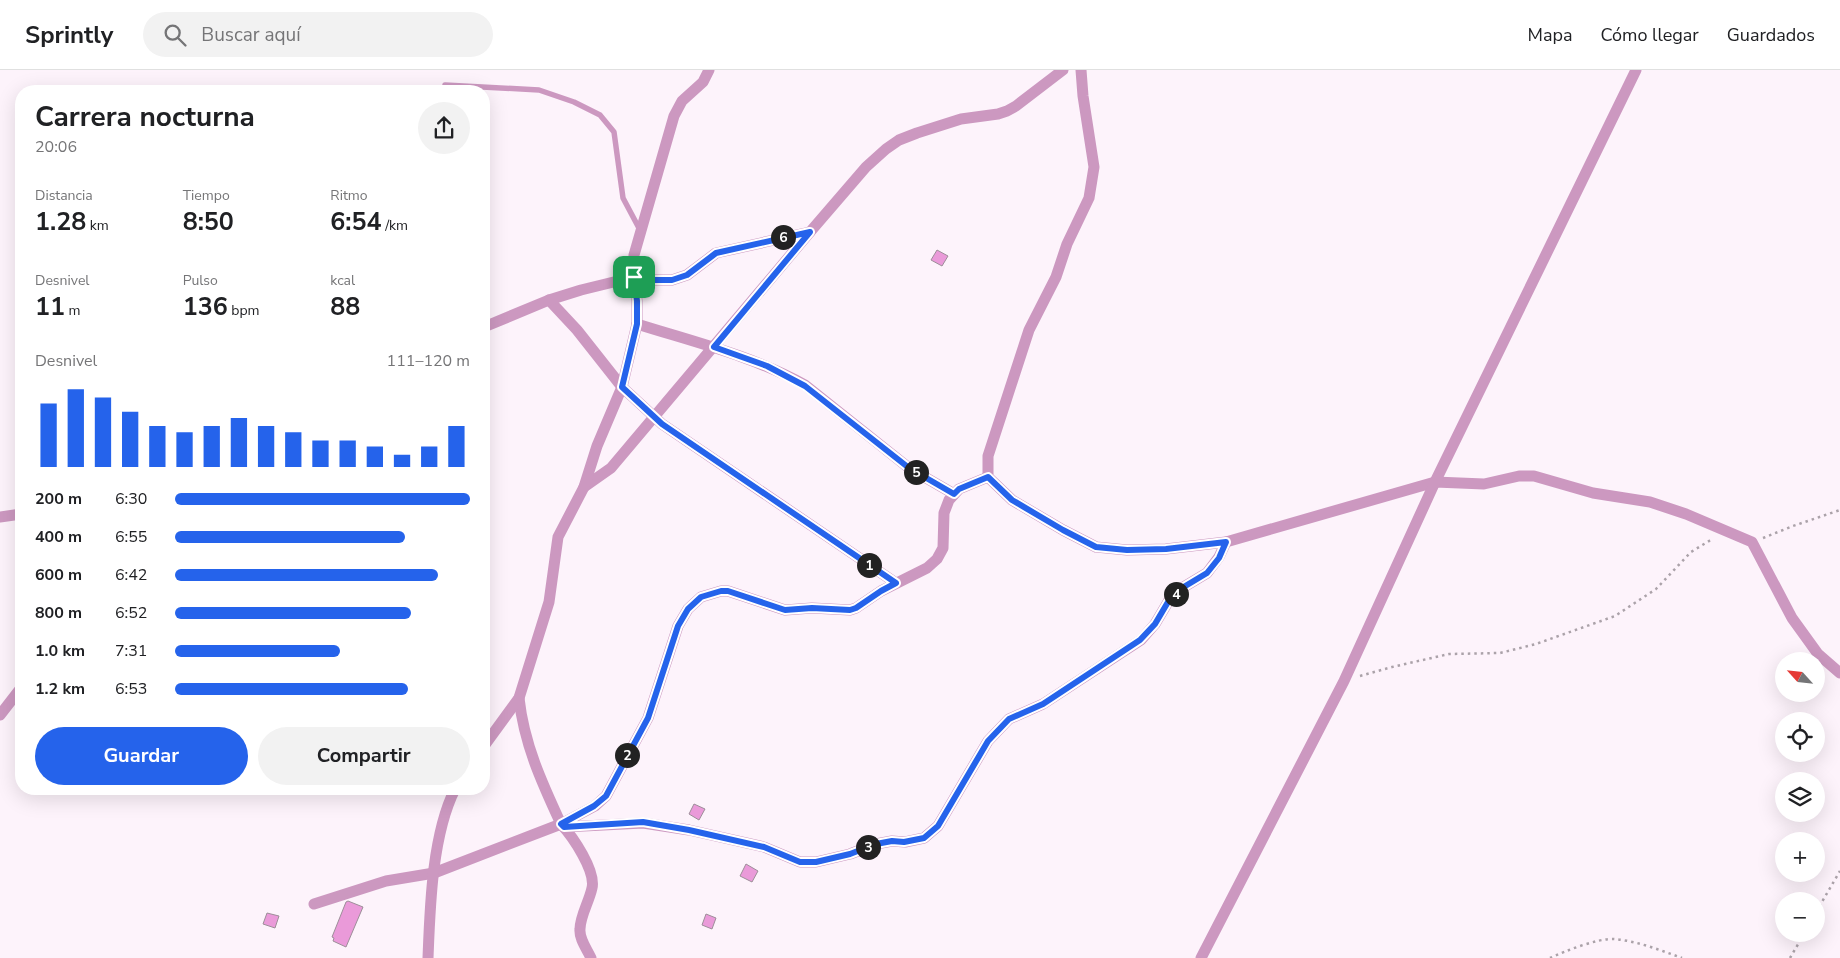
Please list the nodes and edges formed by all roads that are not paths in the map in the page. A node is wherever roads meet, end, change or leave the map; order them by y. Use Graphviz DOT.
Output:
graph roads {
  1 [pos="709,70"];
  2 [pos="1063,70"];
  3 [pos="1081,70"];
  4 [pos="1636,70"];
  5 [pos="490,87"];
  6 [pos="641,232"];
  7 [pos="810,232"];
  8 [pos="634,277"];
  9 [pos="549,300"];
  10 [pos="637,324"];
  11 [pos="490,325"];
  12 [pos="714,347"];
  13 [pos="622,387"];
  14 [pos="654,418"];
  15 [pos="988,477"];
  16 [pos="1435,482"];
  17 [pos="584,487"];
  18 [pos="954,494"];
  19 [pos="15,515"];
  20 [pos="0,517"];
  21 [pos="1226,542"];
  22 [pos="896,583"];
  23 [pos="1840,673"];
  24 [pos="15,696"];
  25 [pos="520,698"];
  26 [pos="0,715"];
  27 [pos="490,738"];
  28 [pos="452,795"];
  29 [pos="562,826"];
  30 [pos="434,873"];
  31 [pos="314,904"];
  32 [pos="428,958"];
  33 [pos="590,958"];
  34 [pos="1201,958"];
  1 -- 6 [label="street"];
  2 -- 7 [label="street"];
  3 -- 15 [label="street"];
  4 -- 16 [label="street"];
  5 -- 6 [label="lane"];
  6 -- 8 [label="street"];
  7 -- 8 [label="street"];
  7 -- 12 [label="street"];
  8 -- 9 [label="street"];
  8 -- 10 [label="street"];
  9 -- 11 [label="street"];
  9 -- 13 [label="street"];
  10 -- 12 [label="street"];
  10 -- 13 [label="street"];
  12 -- 14 [label="street"];
  12 -- 18 [label="street"];
  13 -- 14 [label="street"];
  13 -- 17 [label="street"];
  14 -- 17 [label="street"];
  14 -- 22 [label="street"];
  15 -- 18 [label="street"];
  15 -- 21 [label="street"];
  16 -- 21 [label="street"];
  16 -- 23 [label="street"];
  16 -- 34 [label="street"];
  17 -- 25 [label="street"];
  18 -- 22 [label="street"];
  19 -- 20 [label="street"];
  21 -- 29 [label="street"];
  22 -- 29 [label="street"];
  24 -- 26 [label="street"];
  25 -- 27 [label="street"];
  25 -- 29 [label="street"];
  28 -- 30 [label="street"];
  29 -- 30 [label="street"];
  29 -- 33 [label="street"];
  30 -- 31 [label="street"];
  30 -- 32 [label="street"];
}
